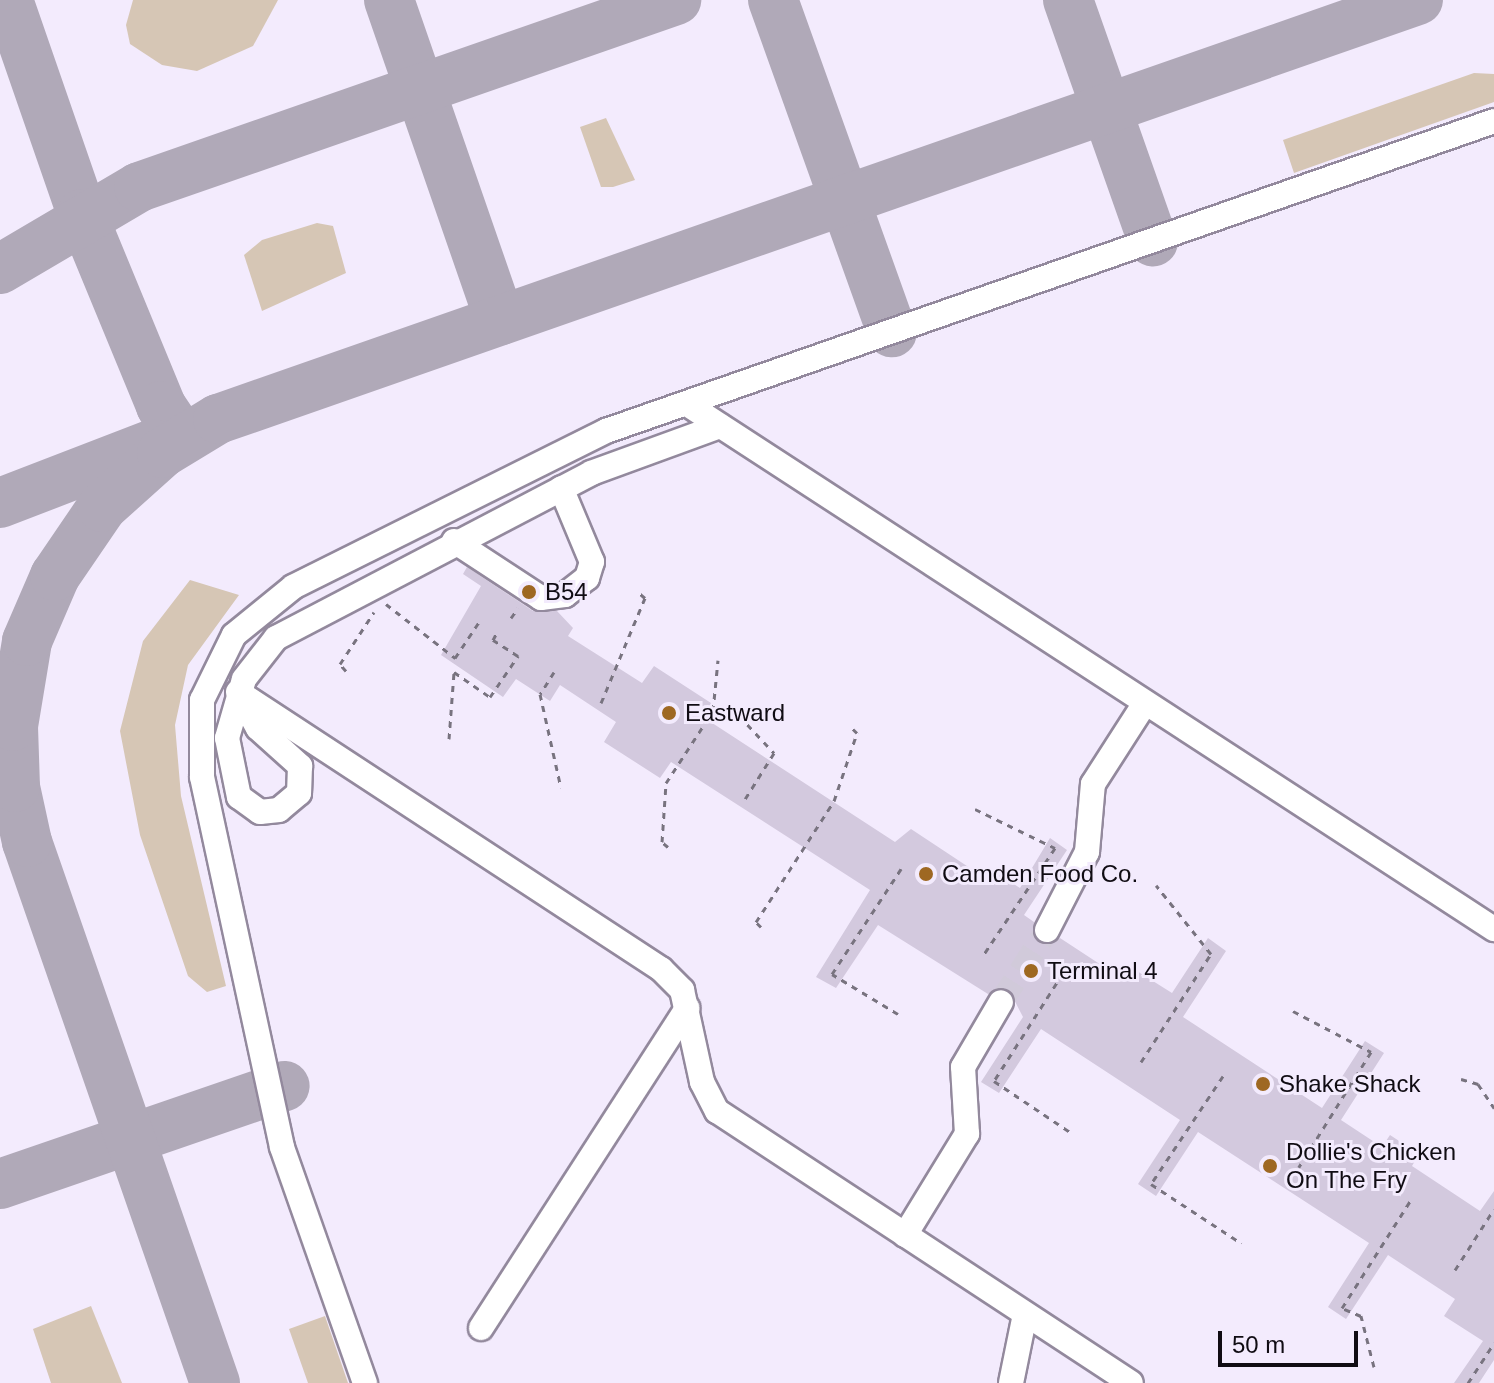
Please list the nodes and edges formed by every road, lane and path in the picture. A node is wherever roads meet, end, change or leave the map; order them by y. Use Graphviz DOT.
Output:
graph roads {
  1 [pos="1494,121"];
  2 [pos="687,404"];
  3 [pos="720,426"];
  4 [pos="561,488"];
  5 [pos="454,541"];
  6 [pos="638,592"];
  7 [pos="479,622"];
  8 [pos="496,634"];
  9 [pos="718,660"];
  10 [pos="346,671"];
  11 [pos="554,672"];
  12 [pos="238,692"];
  13 [pos="601,703"];
  14 [pos="1145,703"];
  15 [pos="731,707"];
  16 [pos="852,728"];
  17 [pos="449,739"];
  18 [pos="561,788"];
  19 [pos="745,799"];
  20 [pos="975,809"];
  21 [pos="668,847"];
  22 [pos="901,869"];
  23 [pos="1156,885"];
  24 [pos="761,927"];
  25 [pos="1494,929"];
  26 [pos="1047,930"];
  27 [pos="982,957"];
  28 [pos="1063,973"];
  29 [pos="1001,1002"];
  30 [pos="687,1008"];
  31 [pos="1293,1011"];
  32 [pos="898,1014"];
  33 [pos="1141,1062"];
  34 [pos="1223,1076"];
  35 [pos="1461,1079"];
  36 [pos="1494,1108"];
  37 [pos="1070,1132"];
  38 [pos="1299,1167"];
  39 [pos="1412,1198"];
  40 [pos="1494,1209"];
  41 [pos="905,1235"];
  42 [pos="1241,1243"];
  43 [pos="1455,1270"];
  44 [pos="1025,1314"];
  45 [pos="481,1328"];
  46 [pos="1494,1343"];
  47 [pos="1374,1367"];
  48 [pos="365,1383"];
  49 [pos="1011,1383"];
  50 [pos="1131,1383"];
  51 [pos="1468,1383"];
  1 -- 2 [label="lane"];
  2 -- 3 [label="lane"];
  2 -- 48 [label="lane"];
  3 -- 4 [label="lane"];
  3 -- 14 [label="lane"];
  4 -- 5 [label="lane"];
  4 -- 5 [label="lane"];
  5 -- 12 [label="lane"];
  6 -- 13 [label="path"];
  7 -- 10 [label="path"];
  8 -- 17 [label="path"];
  9 -- 21 [label="path"];
  11 -- 18 [label="path"];
  12 -- 12 [label="lane"];
  12 -- 30 [label="lane"];
  14 -- 25 [label="lane"];
  14 -- 26 [label="lane"];
  15 -- 19 [label="path"];
  16 -- 24 [label="path"];
  20 -- 27 [label="path"];
  22 -- 32 [label="path"];
  23 -- 33 [label="path"];
  28 -- 37 [label="path"];
  29 -- 41 [label="lane"];
  30 -- 41 [label="lane"];
  30 -- 45 [label="lane"];
  31 -- 38 [label="path"];
  34 -- 42 [label="path"];
  35 -- 36 [label="path"];
  39 -- 47 [label="path"];
  40 -- 43 [label="path"];
  41 -- 44 [label="lane"];
  44 -- 49 [label="lane"];
  44 -- 50 [label="lane"];
  46 -- 51 [label="path"];
}
